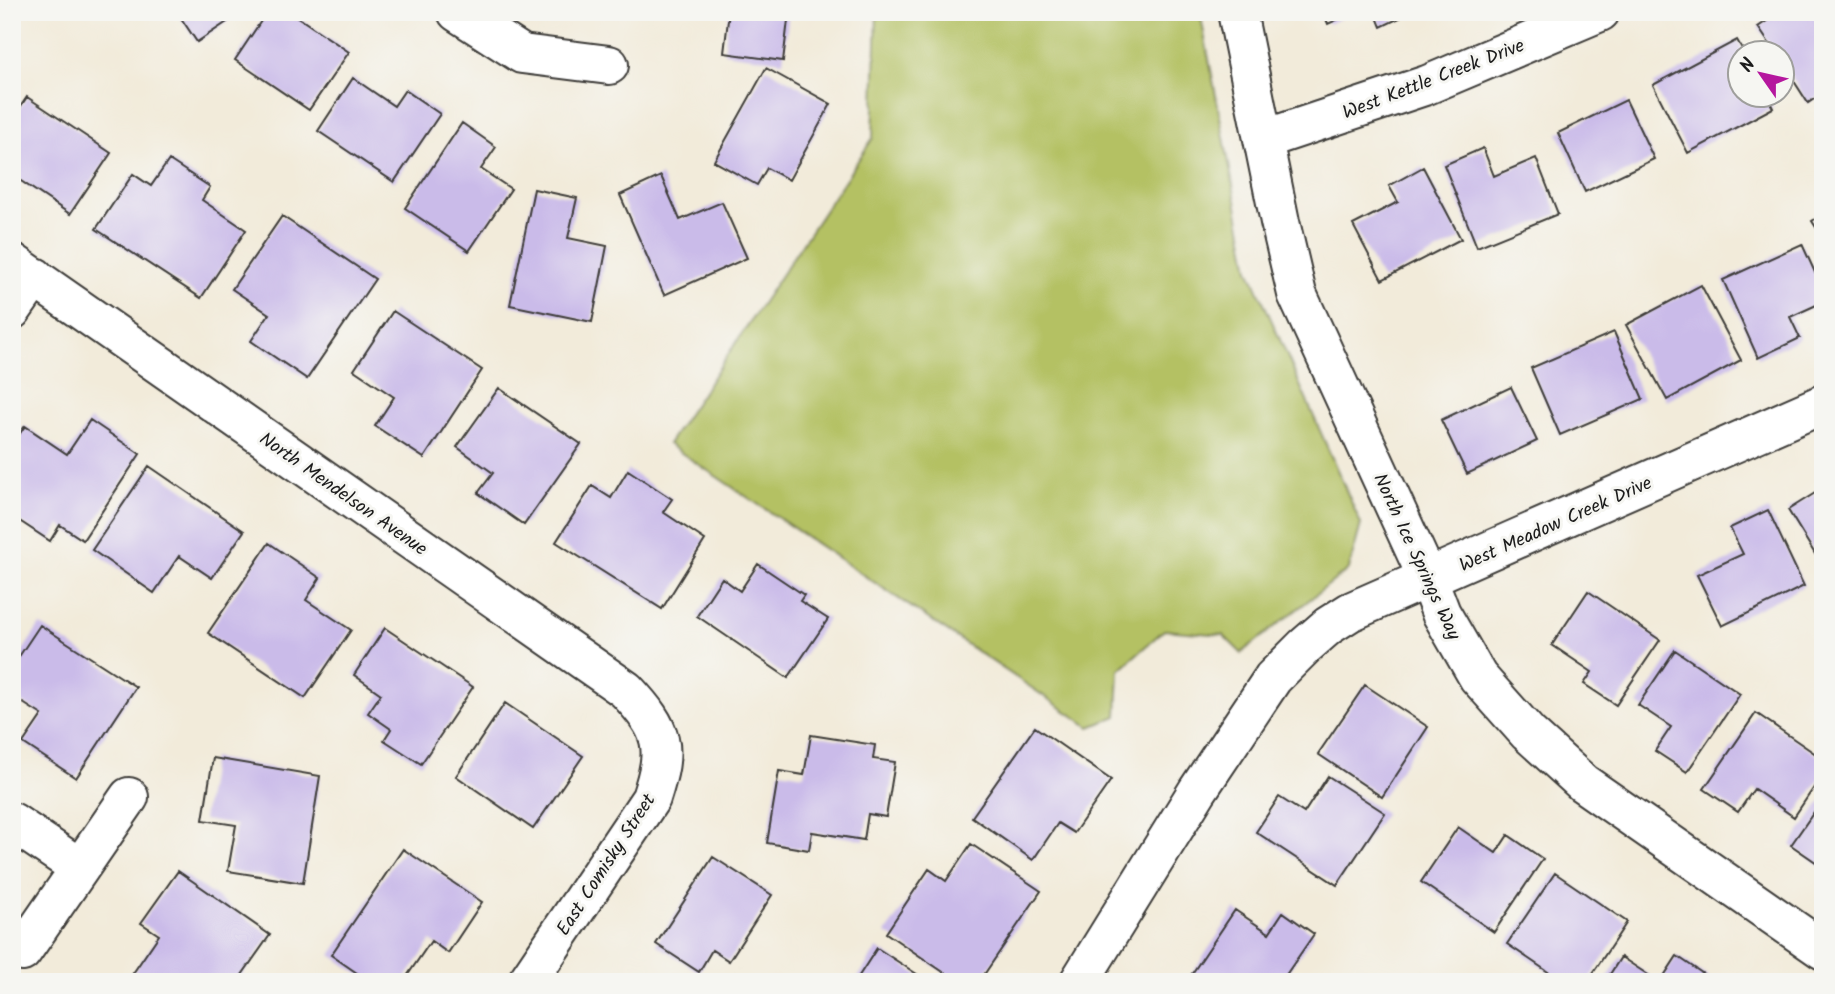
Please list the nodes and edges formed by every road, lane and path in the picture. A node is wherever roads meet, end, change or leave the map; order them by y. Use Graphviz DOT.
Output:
graph roads {
  1 [pos="457,12"];
  2 [pos="1237,12"];
  3 [pos="1600,12"];
  4 [pos="609,65"];
  5 [pos="1265,139"];
  6 [pos="24,270"];
  7 [pos="12,310"];
  8 [pos="1823,404"];
  9 [pos="1428,579"];
  10 [pos="660,738"];
  11 [pos="129,797"];
  12 [pos="12,822"];
  13 [pos="80,868"];
  14 [pos="1823,950"];
  15 [pos="22,952"];
  16 [pos="527,982"];
  17 [pos="1079,982"];
  1 -- 4 [label="street"];
  2 -- 5 [label="street, North Ice Springs Way"];
  3 -- 5 [label="street, West Kettle Creek Drive"];
  5 -- 9 [label="street, North Ice Springs Way"];
  6 -- 7 [label="street"];
  6 -- 10 [label="street, North Mendelson Avenue"];
  8 -- 9 [label="street, West Meadow Creek Drive"];
  9 -- 14 [label="street, North Ice Springs Way"];
  9 -- 17 [label="street, West Meadow Creek Drive"];
  10 -- 16 [label="street, East Comisky Street"];
  11 -- 13 [label="street"];
  12 -- 13 [label="street"];
  13 -- 15 [label="street"];
}
